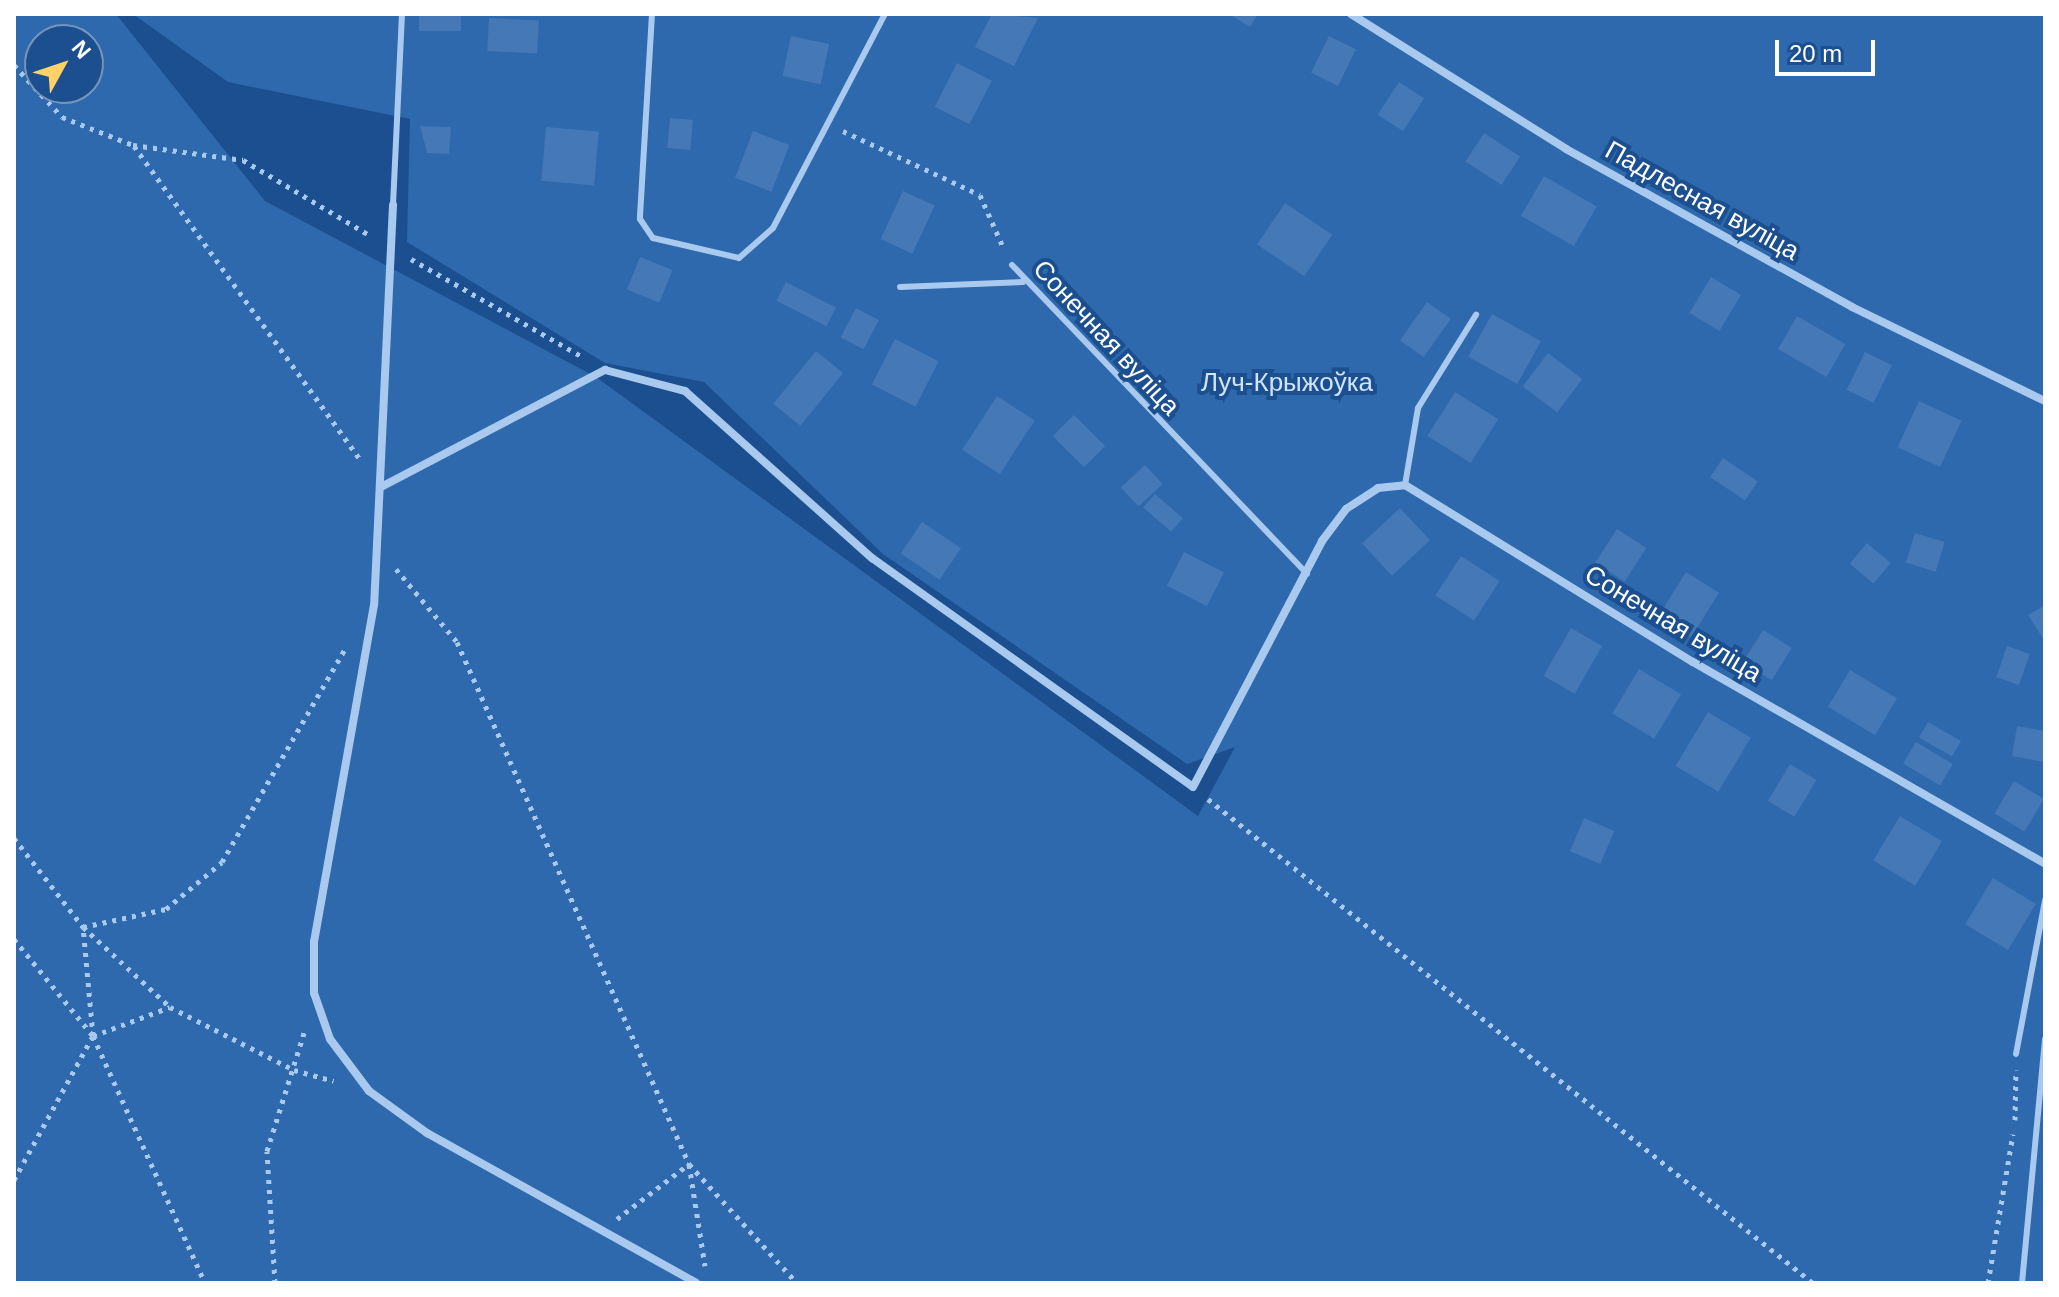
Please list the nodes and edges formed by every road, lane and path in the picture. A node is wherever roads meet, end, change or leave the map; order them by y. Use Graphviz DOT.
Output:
graph roads {
  1 [pos="402,14"];
  2 [pos="652,14"];
  3 [pos="885,14"];
  4 [pos="1351,14"];
  5 [pos="14,65"];
  6 [pos="828,124"];
  7 [pos="133,145"];
  8 [pos="393,205"];
  9 [pos="395,250"];
  10 [pos="1012,265"];
  11 [pos="1023,282"];
  12 [pos="900,287"];
  13 [pos="1476,315"];
  14 [pos="605,370"];
  15 [pos="2045,401"];
  16 [pos="1405,485"];
  17 [pos="381,487"];
  18 [pos="379,549"];
  19 [pos="1307,574"];
  20 [pos="350,640"];
  21 [pos="1193,787"];
  22 [pos="14,838"];
  23 [pos="2045,864"];
  24 [pos="2045,900"];
  25 [pos="83,927"];
  26 [pos="14,939"];
  27 [pos="314,993"];
  28 [pos="170,1007"];
  29 [pos="93,1036"];
  30 [pos="2045,1039"];
  31 [pos="2016,1054"];
  32 [pos="294,1070"];
  33 [pos="689,1164"];
  34 [pos="14,1180"];
  35 [pos="605,1228"];
  36 [pos="205,1283"];
  37 [pos="275,1283"];
  38 [pos="696,1283"];
  39 [pos="708,1283"];
  40 [pos="797,1283"];
  41 [pos="1813,1283"];
  42 [pos="1988,1283"];
  43 [pos="2022,1283"];
  1 -- 8 [label="lane"];
  2 -- 6 [label="lane"];
  3 -- 6 [label="lane"];
  4 -- 15 [label="street, Падлесная вуліца"];
  5 -- 7 [label="path"];
  6 -- 10 [label="path"];
  7 -- 9 [label="path"];
  7 -- 17 [label="path"];
  8 -- 9 [label="street"];
  9 -- 14 [label="path"];
  9 -- 17 [label="street"];
  10 -- 11 [label="lane, Сонечная вуліца"];
  11 -- 12 [label="lane"];
  11 -- 19 [label="lane, Сонечная вуліца"];
  13 -- 16 [label="lane"];
  14 -- 17 [label="street"];
  14 -- 21 [label="street"];
  16 -- 19 [label="street"];
  16 -- 23 [label="street, Сонечная вуліца"];
  17 -- 18 [label="street"];
  18 -- 27 [label="street"];
  18 -- 33 [label="path"];
  19 -- 21 [label="street"];
  20 -- 25 [label="path"];
  21 -- 41 [label="path"];
  22 -- 25 [label="path"];
  24 -- 31 [label="lane"];
  25 -- 28 [label="path"];
  25 -- 29 [label="path"];
  26 -- 29 [label="path"];
  27 -- 32 [label="path"];
  27 -- 35 [label="street"];
  28 -- 29 [label="path"];
  28 -- 32 [label="path"];
  29 -- 34 [label="path"];
  29 -- 36 [label="path"];
  30 -- 43 [label="lane"];
  31 -- 42 [label="path"];
  32 -- 37 [label="path"];
  33 -- 35 [label="path"];
  33 -- 39 [label="path"];
  33 -- 40 [label="path"];
  35 -- 38 [label="street"];
}
